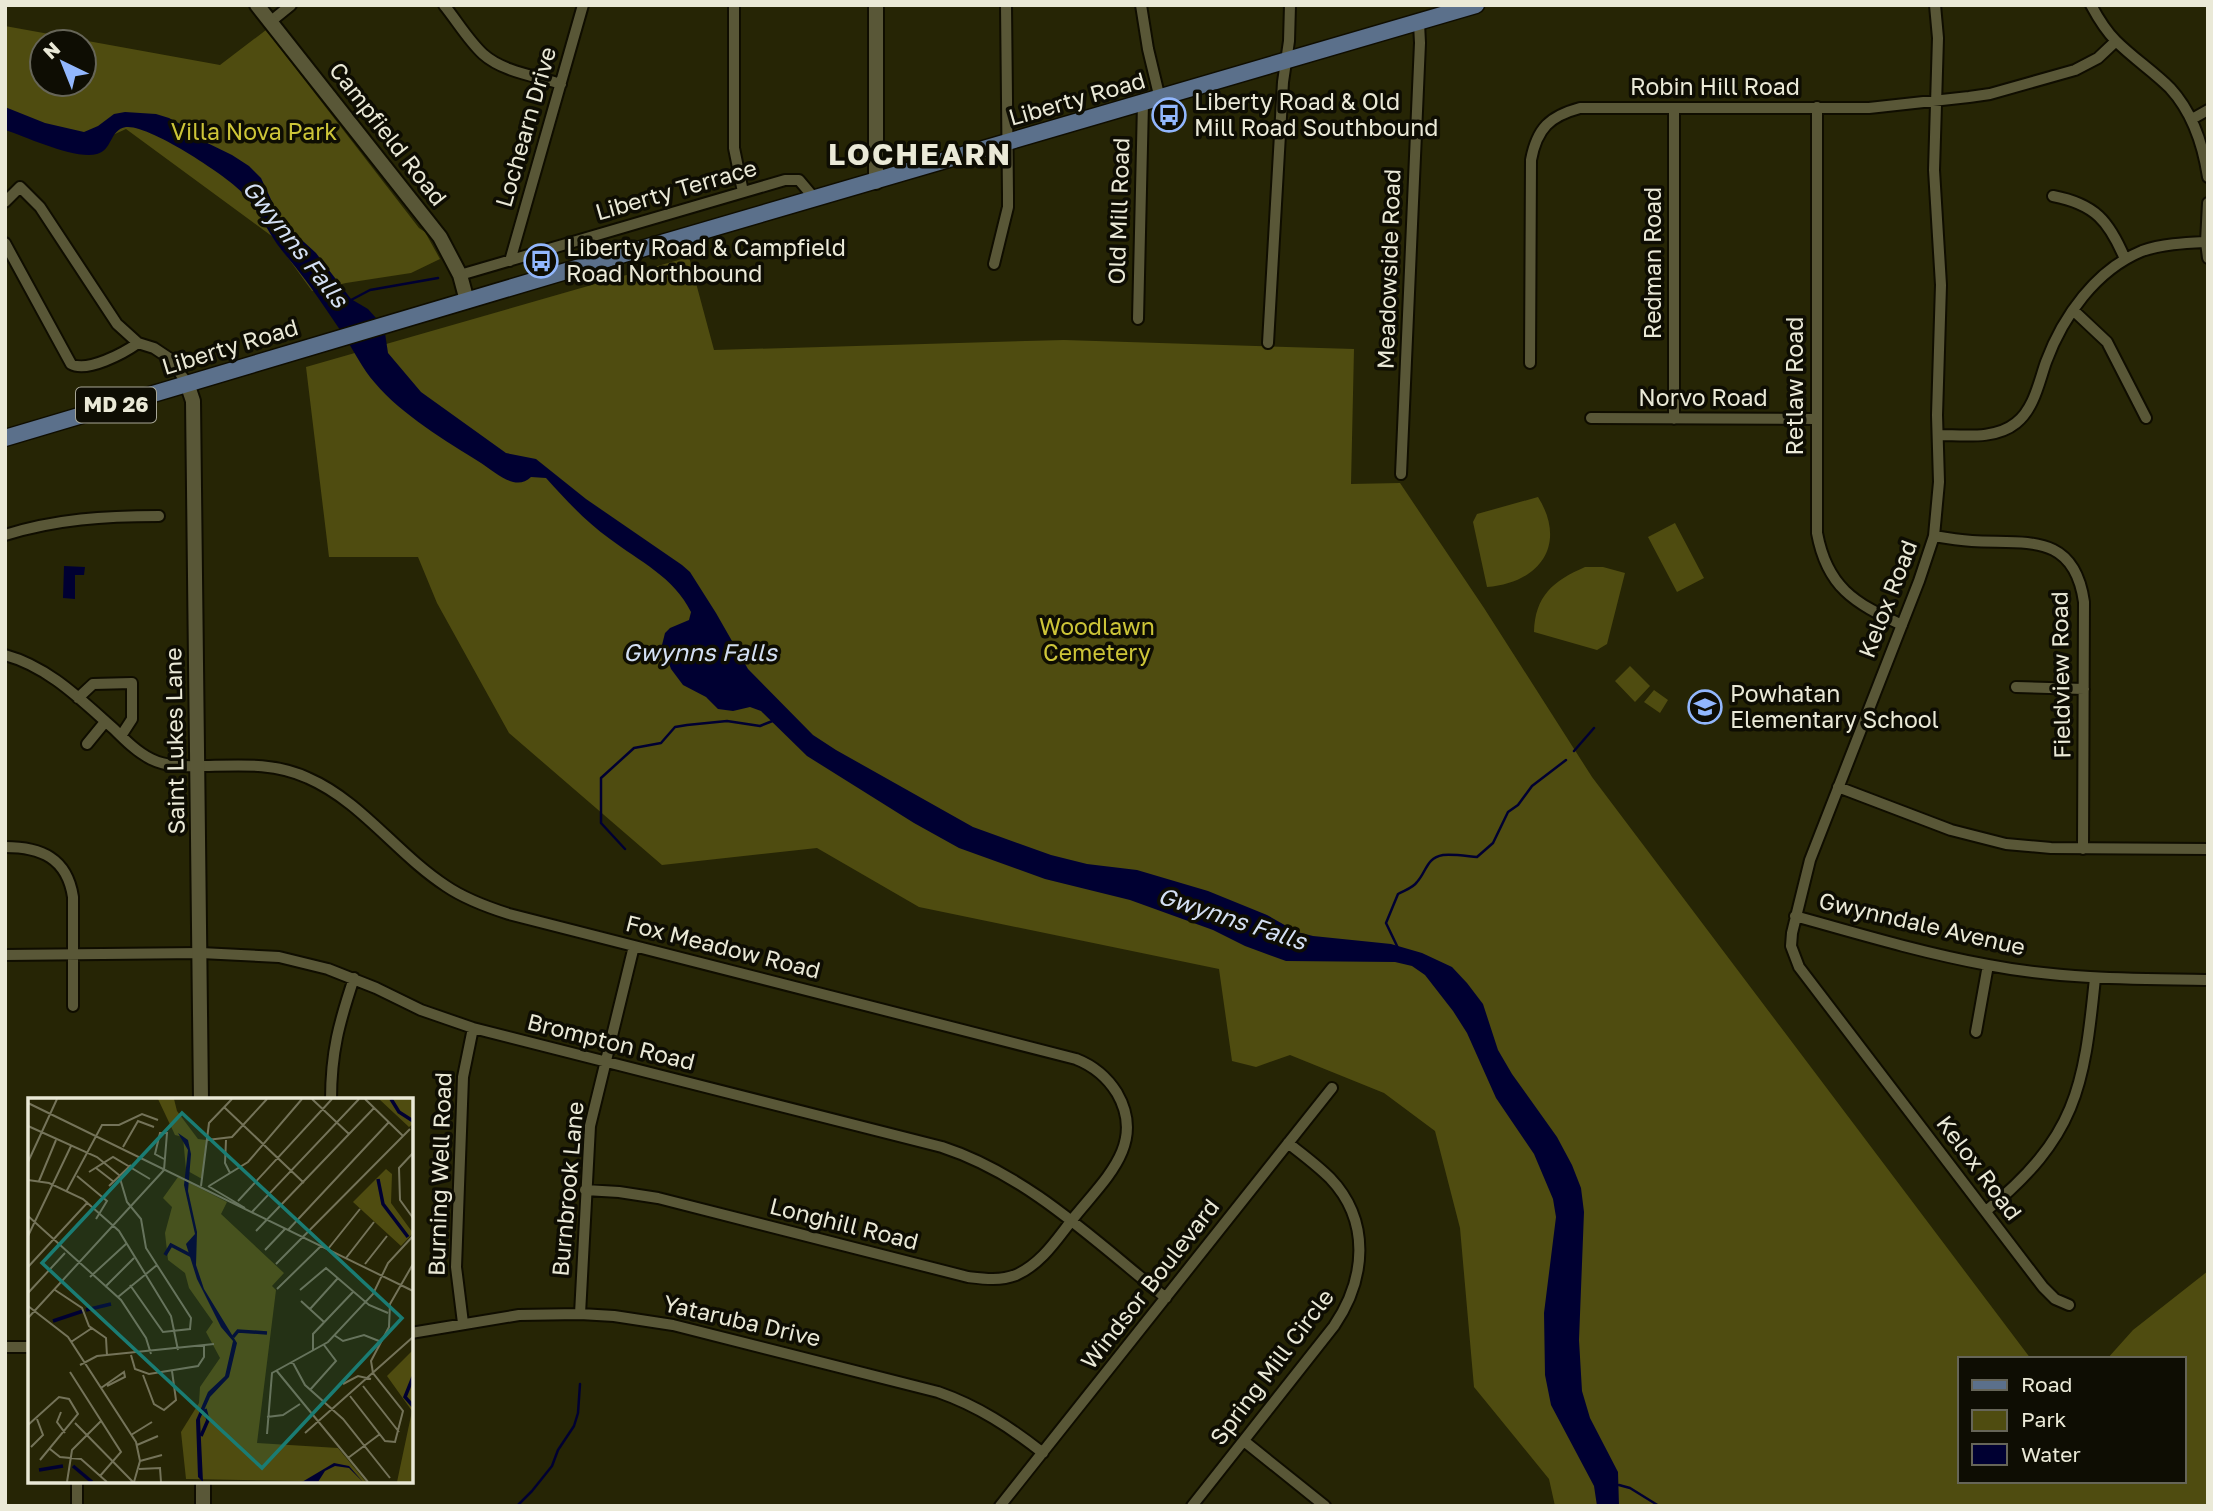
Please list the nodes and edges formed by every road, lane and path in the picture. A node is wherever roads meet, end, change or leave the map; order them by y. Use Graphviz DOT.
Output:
graph roads {
  1 [pos="257,5"];
  2 [pos="291,5"];
  3 [pos="444,5"];
  4 [pos="583,5"];
  5 [pos="734,5"];
  6 [pos="876,5"];
  7 [pos="1006,5"];
  8 [pos="1141,5"];
  9 [pos="1290,5"];
  10 [pos="1474,5"];
  11 [pos="1935,5"];
  12 [pos="2091,5"];
  13 [pos="270,22"];
  14 [pos="1419,23"];
  15 [pos="2116,41"];
  16 [pos="1286,62"];
  17 [pos="561,84"];
  18 [pos="1160,99"];
  19 [pos="1937,100"];
  20 [pos="1143,103"];
  21 [pos="1817,107"];
  22 [pos="1674,108"];
  23 [pos="2208,110"];
  24 [pos="2192,118"];
  25 [pos="1007,142"];
  26 [pos="2208,177"];
  27 [pos="876,182"];
  28 [pos="743,192"];
  29 [pos="2053,196"];
  30 [pos="816,199"];
  31 [pos="5,202"];
  32 [pos="2208,203"];
  33 [pos="2206,242"];
  34 [pos="5,243"];
  35 [pos="2208,258"];
  36 [pos="2125,259"];
  37 [pos="510,261"];
  38 [pos="993,264"];
  39 [pos="460,275"];
  40 [pos="467,300"];
  41 [pos="2073,310"];
  42 [pos="1138,319"];
  43 [pos="138,343"];
  44 [pos="1268,343"];
  45 [pos="1530,363"];
  46 [pos="187,383"];
  47 [pos="1591,418"];
  48 [pos="1674,418"];
  49 [pos="2146,418"];
  50 [pos="1816,419"];
  51 [pos="1938,435"];
  52 [pos="5,438"];
  53 [pos="1401,474"];
  54 [pos="159,516"];
  55 [pos="5,536"];
  56 [pos="1934,536"];
  57 [pos="1902,625"];
  58 [pos="5,654"];
  59 [pos="2016,687"];
  60 [pos="2084,689"];
  61 [pos="78,698"];
  62 [pos="105,722"];
  63 [pos="121,736"];
  64 [pos="86,744"];
  65 [pos="198,766"];
  66 [pos="1838,787"];
  67 [pos="5,847"];
  68 [pos="2083,849"];
  69 [pos="2208,849"];
  70 [pos="1795,916"];
  71 [pos="634,946"];
  72 [pos="201,953"];
  73 [pos="5,955"];
  74 [pos="74,955"];
  75 [pos="1988,965"];
  76 [pos="354,978"];
  77 [pos="2095,978"];
  78 [pos="2208,980"];
  79 [pos="73,1006"];
  80 [pos="473,1028"];
  81 [pos="1976,1032"];
  82 [pos="604,1062"];
  83 [pos="1332,1088"];
  84 [pos="201,1098"];
  85 [pos="331,1098"];
  86 [pos="1288,1143"];
  87 [pos="585,1190"];
  88 [pos="1986,1211"];
  89 [pos="1071,1222"];
  90 [pos="1166,1298"];
  91 [pos="2069,1304"];
  92 [pos="580,1314"];
  93 [pos="463,1323"];
  94 [pos="413,1333"];
  95 [pos="5,1347"];
  96 [pos="28,1347"];
  97 [pos="1244,1441"];
  98 [pos="1043,1453"];
  99 [pos="77,1483"];
  100 [pos="203,1483"];
  101 [pos="77,1506"];
  102 [pos="203,1506"];
  103 [pos="1000,1506"];
  104 [pos="1192,1506"];
  105 [pos="1325,1506"];
  1 -- 13 [label="street, Campfield Road"];
  2 -- 13 [label="street"];
  3 -- 17 [label="street"];
  4 -- 17 [label="street, Lochearn Drive"];
  5 -- 28 [label="street"];
  6 -- 27 [label="street"];
  7 -- 25 [label="street"];
  8 -- 18 [label="street"];
  9 -- 16 [label="street"];
  10 -- 14 [label="main road, Liberty Road / MD 26"];
  11 -- 19 [label="street, Kelox Road"];
  12 -- 15 [label="street"];
  13 -- 39 [label="street, Campfield Road"];
  14 -- 16 [label="main road, Liberty Road / MD 26"];
  14 -- 53 [label="street, Meadowside Road"];
  15 -- 19 [label="street, Robin Hill Road"];
  15 -- 24 [label="street"];
  16 -- 18 [label="main road, Liberty Road / MD 26"];
  16 -- 44 [label="street"];
  17 -- 37 [label="street, Lochearn Drive"];
  18 -- 20 [label="main road, Liberty Road / MD 26"];
  19 -- 21 [label="street, Robin Hill Road"];
  19 -- 51 [label="street, Kelox Road"];
  20 -- 25 [label="main road, Liberty Road / MD 26"];
  20 -- 42 [label="street, Old Mill Road"];
  21 -- 22 [label="street, Robin Hill Road"];
  21 -- 50 [label="street, Retlaw Road"];
  22 -- 45 [label="street, Robin Hill Road"];
  22 -- 48 [label="street, Redman Road"];
  23 -- 24 [label="street"];
  24 -- 26 [label="street"];
  25 -- 27 [label="main road, Liberty Road / MD 26"];
  25 -- 38 [label="street"];
  27 -- 30 [label="main road, Liberty Road / MD 26"];
  28 -- 30 [label="street, Liberty Terrace"];
  28 -- 37 [label="street, Liberty Terrace"];
  29 -- 36 [label="street"];
  30 -- 40 [label="main road, Liberty Road / MD 26"];
  31 -- 43 [label="street"];
  32 -- 33 [label="street"];
  33 -- 35 [label="street"];
  33 -- 36 [label="street"];
  34 -- 43 [label="street"];
  36 -- 41 [label="street"];
  37 -- 39 [label="street, Liberty Terrace"];
  39 -- 40 [label="street, Campfield Road"];
  40 -- 46 [label="main road, Liberty Road / MD 26"];
  41 -- 49 [label="street"];
  41 -- 51 [label="street"];
  43 -- 46 [label="street"];
  46 -- 52 [label="main road, Liberty Road / MD 26"];
  46 -- 65 [label="street, Saint Lukes Lane"];
  47 -- 48 [label="street, Norvo Road"];
  48 -- 50 [label="street, Norvo Road"];
  50 -- 57 [label="street, Retlaw Road"];
  51 -- 56 [label="street, Kelox Road"];
  54 -- 55 [label="street"];
  56 -- 57 [label="street, Kelox Road"];
  56 -- 60 [label="street, Fieldview Road"];
  57 -- 66 [label="street, Kelox Road"];
  58 -- 61 [label="street, Fox Meadow Road"];
  59 -- 60 [label="street"];
  60 -- 68 [label="street, Fieldview Road"];
  61 -- 62 [label="street, Fox Meadow Road"];
  61 -- 63 [label="street"];
  62 -- 63 [label="street, Fox Meadow Road"];
  62 -- 64 [label="street"];
  63 -- 65 [label="street, Fox Meadow Road"];
  65 -- 71 [label="street, Fox Meadow Road"];
  65 -- 72 [label="street, Saint Lukes Lane"];
  66 -- 68 [label="street"];
  66 -- 70 [label="street, Kelox Road"];
  67 -- 74 [label="street"];
  68 -- 69 [label="street"];
  70 -- 75 [label="street, Gwynndale Avenue"];
  70 -- 88 [label="street, Kelox Road"];
  71 -- 82 [label="street, Burnbrook Lane"];
  71 -- 89 [label="street, Fox Meadow Road"];
  72 -- 74 [label="street, Brompton Road"];
  72 -- 76 [label="street, Brompton Road"];
  72 -- 84 [label="street, Saint Lukes Lane"];
  73 -- 74 [label="street, Brompton Road"];
  74 -- 79 [label="street"];
  75 -- 77 [label="street, Gwynndale Avenue"];
  75 -- 81 [label="street"];
  76 -- 80 [label="street, Brompton Road"];
  76 -- 85 [label="street"];
  77 -- 78 [label="street, Gwynndale Avenue"];
  77 -- 88 [label="street"];
  80 -- 82 [label="street, Brompton Road"];
  80 -- 93 [label="street, Burning Well Road"];
  82 -- 87 [label="street, Burnbrook Lane"];
  82 -- 89 [label="street, Brompton Road"];
  83 -- 86 [label="street, Windsor Boulevard"];
  86 -- 90 [label="street, Windsor Boulevard"];
  86 -- 97 [label="street, Spring Mill Circle"];
  87 -- 89 [label="street, Longhill Road"];
  87 -- 92 [label="street, Burnbrook Lane"];
  88 -- 91 [label="street, Kelox Road"];
  89 -- 90 [label="street, Brompton Road"];
  90 -- 98 [label="street, Windsor Boulevard"];
  92 -- 93 [label="street, Yataruba Drive"];
  92 -- 98 [label="street, Yataruba Drive"];
  93 -- 94 [label="street, Yataruba Drive"];
  95 -- 96 [label="street"];
  97 -- 104 [label="street, Spring Mill Circle"];
  97 -- 105 [label="street"];
  98 -- 103 [label="street, Windsor Boulevard"];
  99 -- 101 [label="street"];
  100 -- 102 [label="street"];
}
